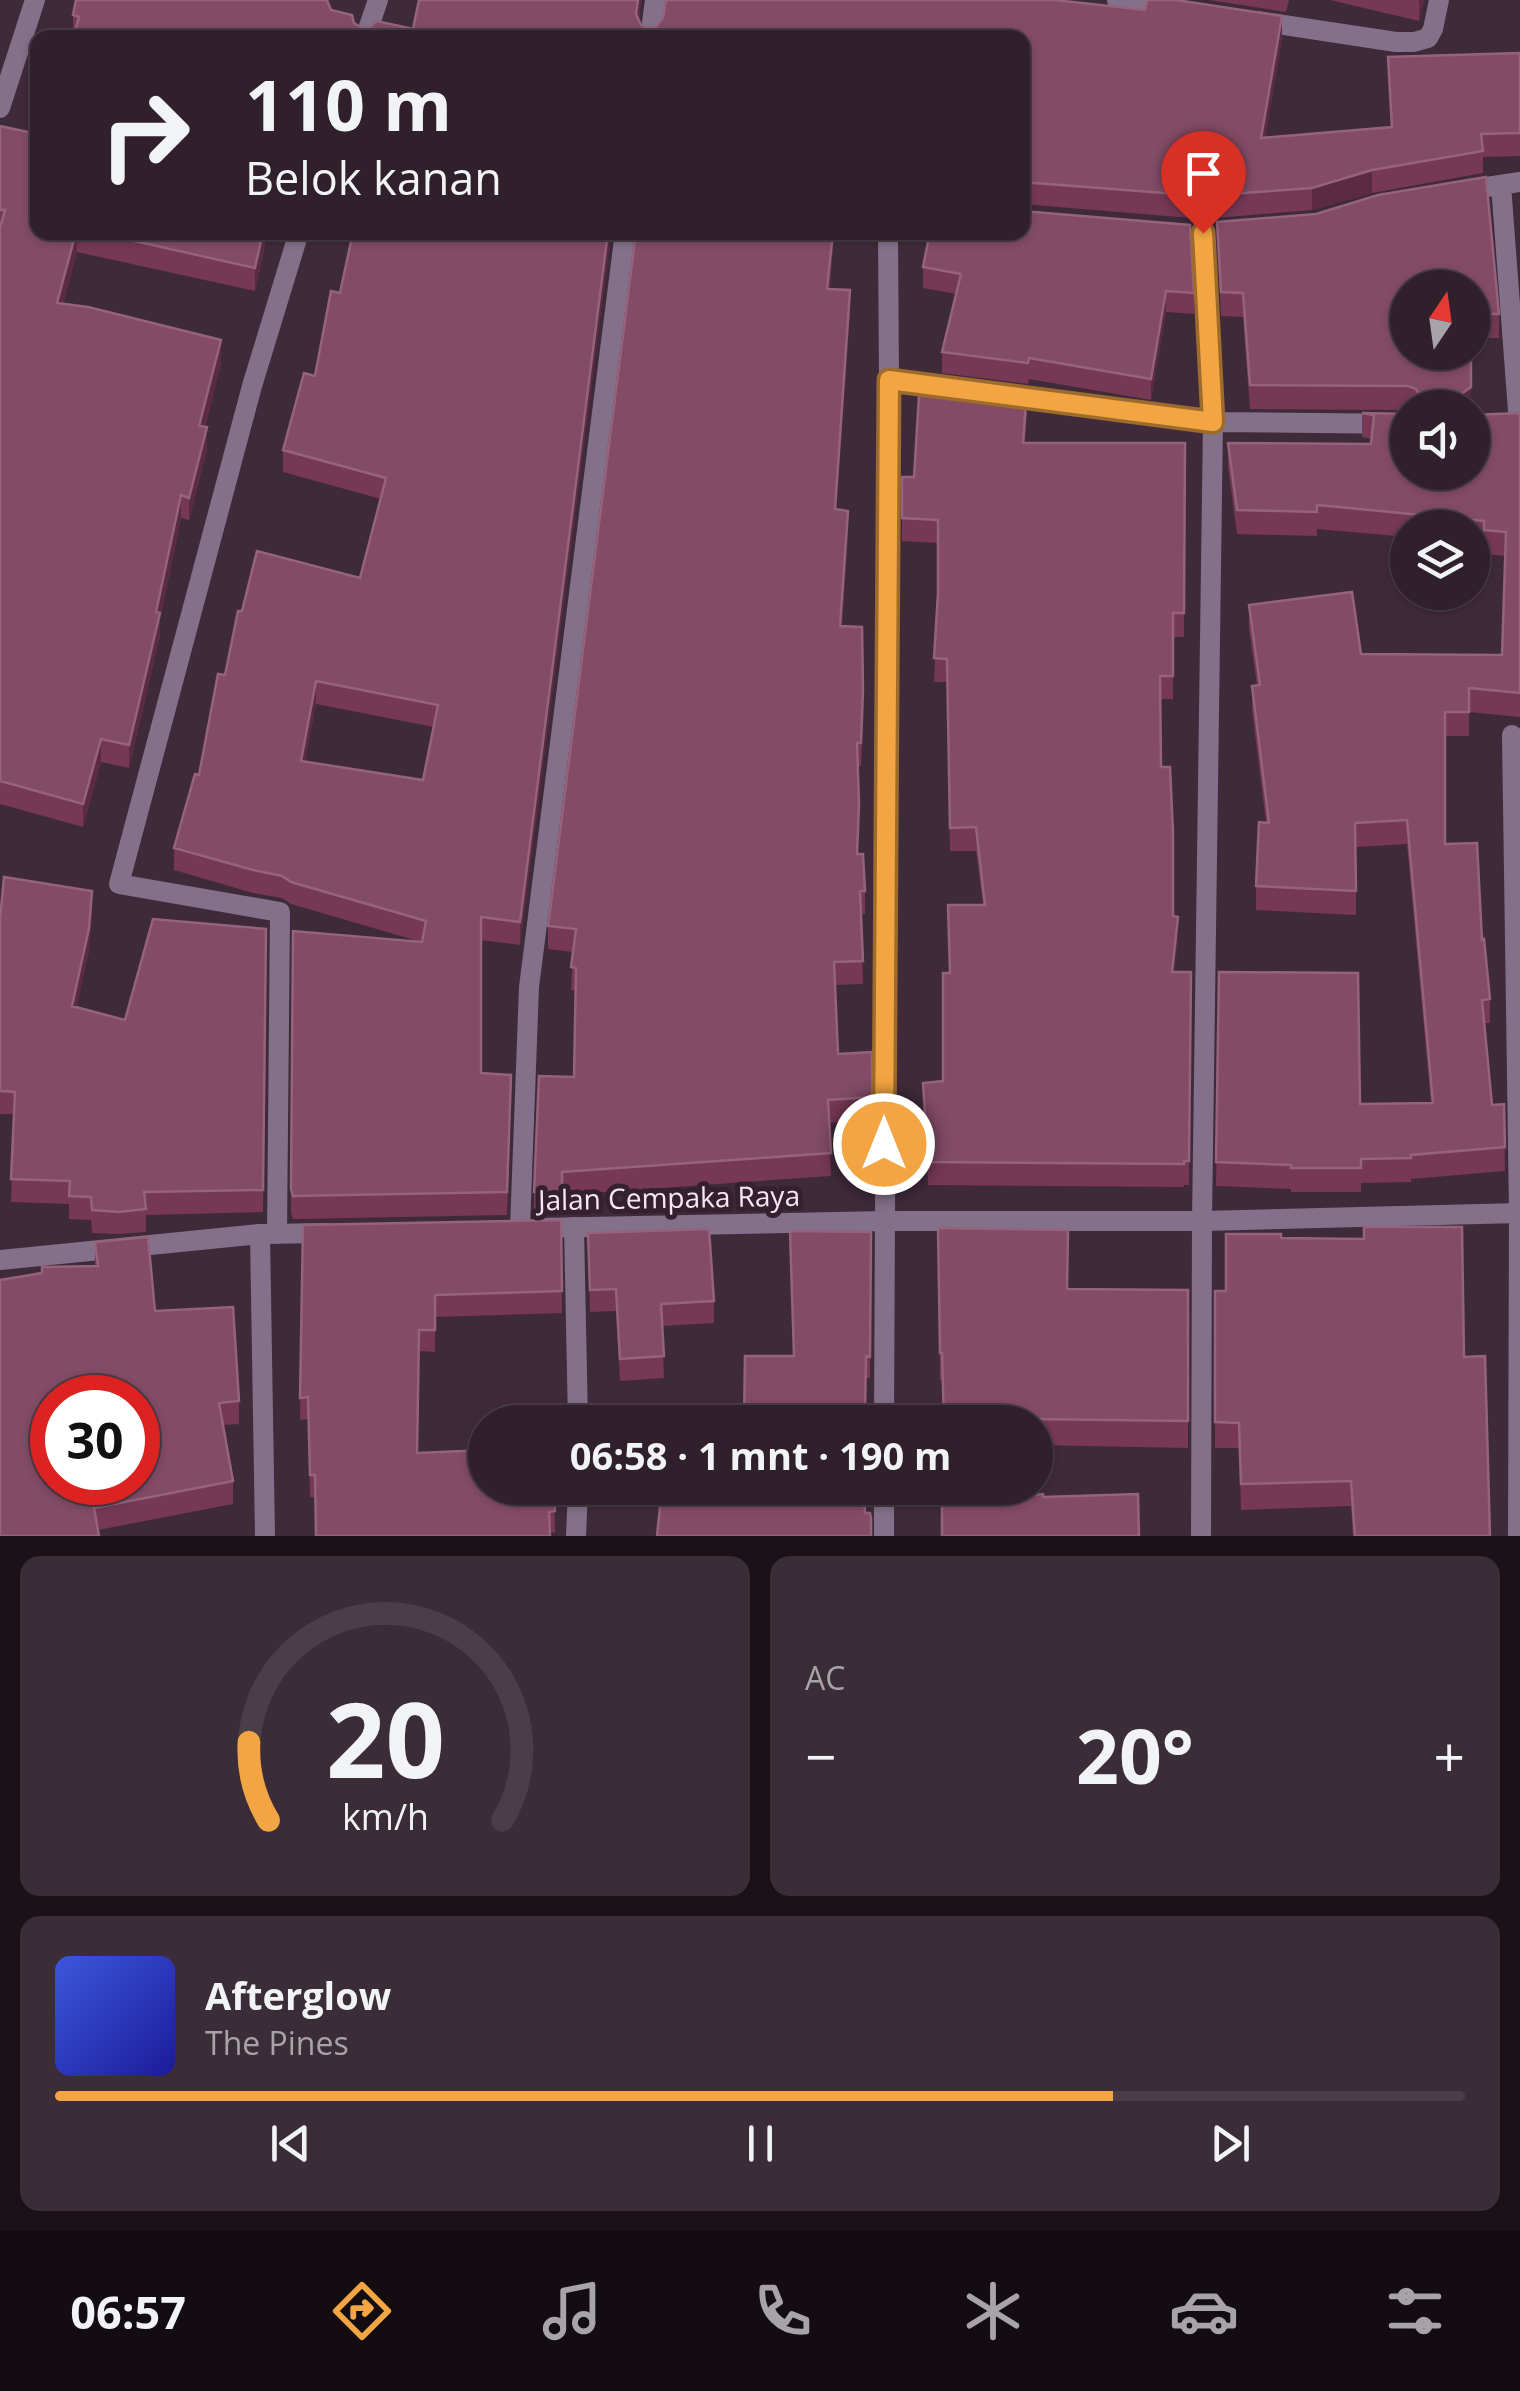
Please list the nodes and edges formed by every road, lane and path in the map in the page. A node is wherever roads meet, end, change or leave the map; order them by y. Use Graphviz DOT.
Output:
graph roads {
  1 [pos="35,0"];
  2 [pos="378,0"];
  3 [pos="655,0"];
  4 [pos="1116,0"];
  5 [pos="1438,0"];
  6 [pos="1185,10"];
  7 [pos="1243,19"];
  8 [pos="368,30"];
  9 [pos="651,30"];
  10 [pos="0,108"];
  11 [pos="1510,184"];
  12 [pos="1441,194"];
  13 [pos="1203,232"];
  14 [pos="296,240"];
  15 [pos="624,240"];
  16 [pos="888,240"];
  17 [pos="889,380"];
  18 [pos="1213,422"];
  19 [pos="1390,424"];
  20 [pos="1514,424"];
  21 [pos="1512,735"];
  22 [pos="1520,1213"];
  23 [pos="884,1221"];
  24 [pos="1202,1221"];
  25 [pos="574,1227"];
  26 [pos="351,1232"];
  27 [pos="268,1234"];
  28 [pos="0,1260"];
  29 [pos="578,1405"];
  30 [pos="884,1405"];
  31 [pos="577,1505"];
  32 [pos="884,1505"];
  33 [pos="265,1536"];
  34 [pos="576,1536"];
  35 [pos="884,1536"];
  36 [pos="1202,1536"];
  37 [pos="1518,1536"];
  1 -- 10 [label="street"];
  2 -- 8 [label="street"];
  3 -- 9 [label="street"];
  4 -- 6 [label="street"];
  5 -- 7 [label="street"];
  11 -- 12 [label="street"];
  11 -- 20 [label="street"];
  13 -- 18 [label="street"];
  14 -- 27 [label="street"];
  15 -- 25 [label="street, Jalan Cempaka Raya"];
  16 -- 17 [label="street"];
  17 -- 18 [label="street"];
  17 -- 23 [label="street"];
  18 -- 19 [label="street"];
  18 -- 24 [label="street"];
  21 -- 22 [label="street"];
  22 -- 24 [label="street, Jalan Cempaka Raya"];
  22 -- 37 [label="street"];
  23 -- 24 [label="street, Jalan Cempaka Raya"];
  23 -- 25 [label="street, Jalan Cempaka Raya"];
  23 -- 30 [label="street"];
  24 -- 36 [label="street"];
  25 -- 29 [label="street"];
  26 -- 27 [label="street"];
  27 -- 28 [label="street"];
  27 -- 33 [label="street"];
  31 -- 34 [label="street"];
  32 -- 35 [label="street"];
}
